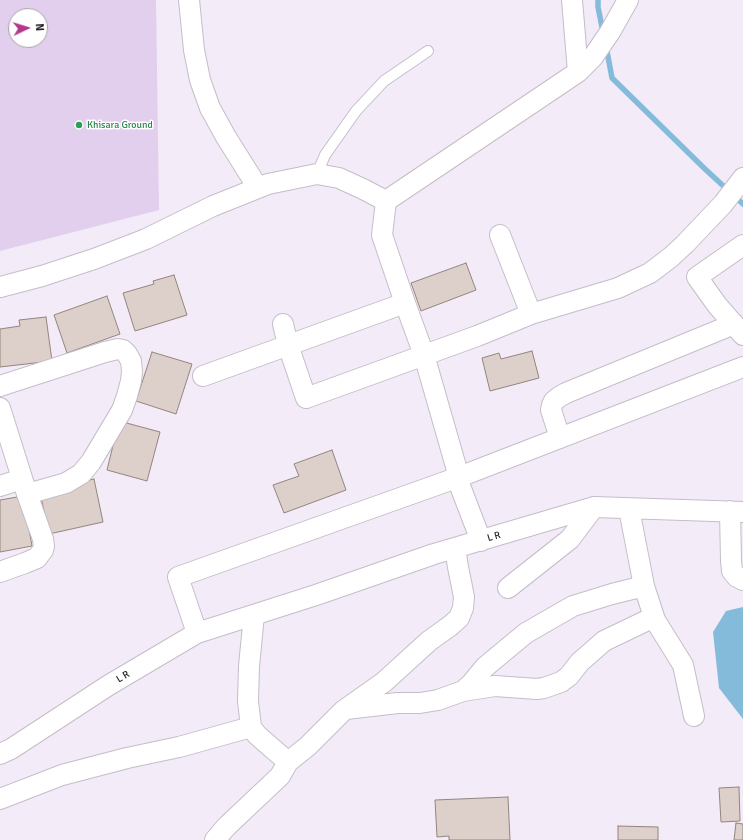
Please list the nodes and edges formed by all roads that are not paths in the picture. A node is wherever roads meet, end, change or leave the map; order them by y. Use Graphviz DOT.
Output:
graph roads {
  1 [pos="189,0"];
  2 [pos="572,0"];
  3 [pos="628,0"];
  4 [pos="428,51"];
  5 [pos="578,72"];
  6 [pos="317,174"];
  7 [pos="258,188"];
  8 [pos="734,190"];
  9 [pos="386,201"];
  10 [pos="500,235"];
  11 [pos="743,245"];
  12 [pos="0,287"];
  13 [pos="404,303"];
  14 [pos="531,314"];
  15 [pos="283,324"];
  16 [pos="738,330"];
  17 [pos="288,345"];
  18 [pos="424,355"];
  19 [pos="743,367"];
  20 [pos="203,376"];
  21 [pos="0,386"];
  22 [pos="0,408"];
  23 [pos="560,438"];
  24 [pos="458,478"];
  25 [pos="0,486"];
  26 [pos="25,487"];
  27 [pos="594,507"];
  28 [pos="629,509"];
  29 [pos="737,512"];
  30 [pos="480,541"];
  31 [pos="455,548"];
  32 [pos="0,572"];
  33 [pos="743,580"];
  34 [pos="644,586"];
  35 [pos="508,588"];
  36 [pos="254,615"];
  37 [pos="654,617"];
  38 [pos="197,633"];
  39 [pos="463,691"];
  40 [pos="346,709"];
  41 [pos="694,716"];
  42 [pos="251,727"];
  43 [pos="0,754"];
  44 [pos="288,762"];
  45 [pos="0,800"];
  46 [pos="215,840"];
  1 -- 7 [label="street"];
  2 -- 5 [label="street"];
  3 -- 5 [label="street"];
  4 -- 6 [label="lane"];
  5 -- 9 [label="street"];
  6 -- 7 [label="street"];
  6 -- 9 [label="street"];
  7 -- 12 [label="street"];
  8 -- 14 [label="street"];
  9 -- 13 [label="street"];
  10 -- 14 [label="street"];
  11 -- 16 [label="street"];
  13 -- 17 [label="street"];
  13 -- 18 [label="street"];
  14 -- 18 [label="street"];
  15 -- 17 [label="street"];
  16 -- 23 [label="street"];
  17 -- 18 [label="street"];
  17 -- 20 [label="street"];
  18 -- 24 [label="street"];
  19 -- 23 [label="street"];
  21 -- 26 [label="street"];
  22 -- 26 [label="street"];
  23 -- 24 [label="street"];
  24 -- 30 [label="street"];
  24 -- 38 [label="street"];
  25 -- 26 [label="street"];
  26 -- 32 [label="street"];
  27 -- 28 [label="street, L R"];
  27 -- 30 [label="street, L R"];
  27 -- 35 [label="street"];
  28 -- 29 [label="street, L R"];
  28 -- 34 [label="street"];
  29 -- 33 [label="street"];
  30 -- 31 [label="street, L R"];
  31 -- 36 [label="street, L R"];
  31 -- 40 [label="street"];
  34 -- 37 [label="street"];
  34 -- 39 [label="street"];
  36 -- 38 [label="street, L R"];
  36 -- 42 [label="street"];
  37 -- 39 [label="street"];
  37 -- 41 [label="street"];
  38 -- 43 [label="street, L R"];
  39 -- 40 [label="street"];
  40 -- 44 [label="street"];
  42 -- 44 [label="street"];
  42 -- 45 [label="street"];
  44 -- 46 [label="street"];
}
